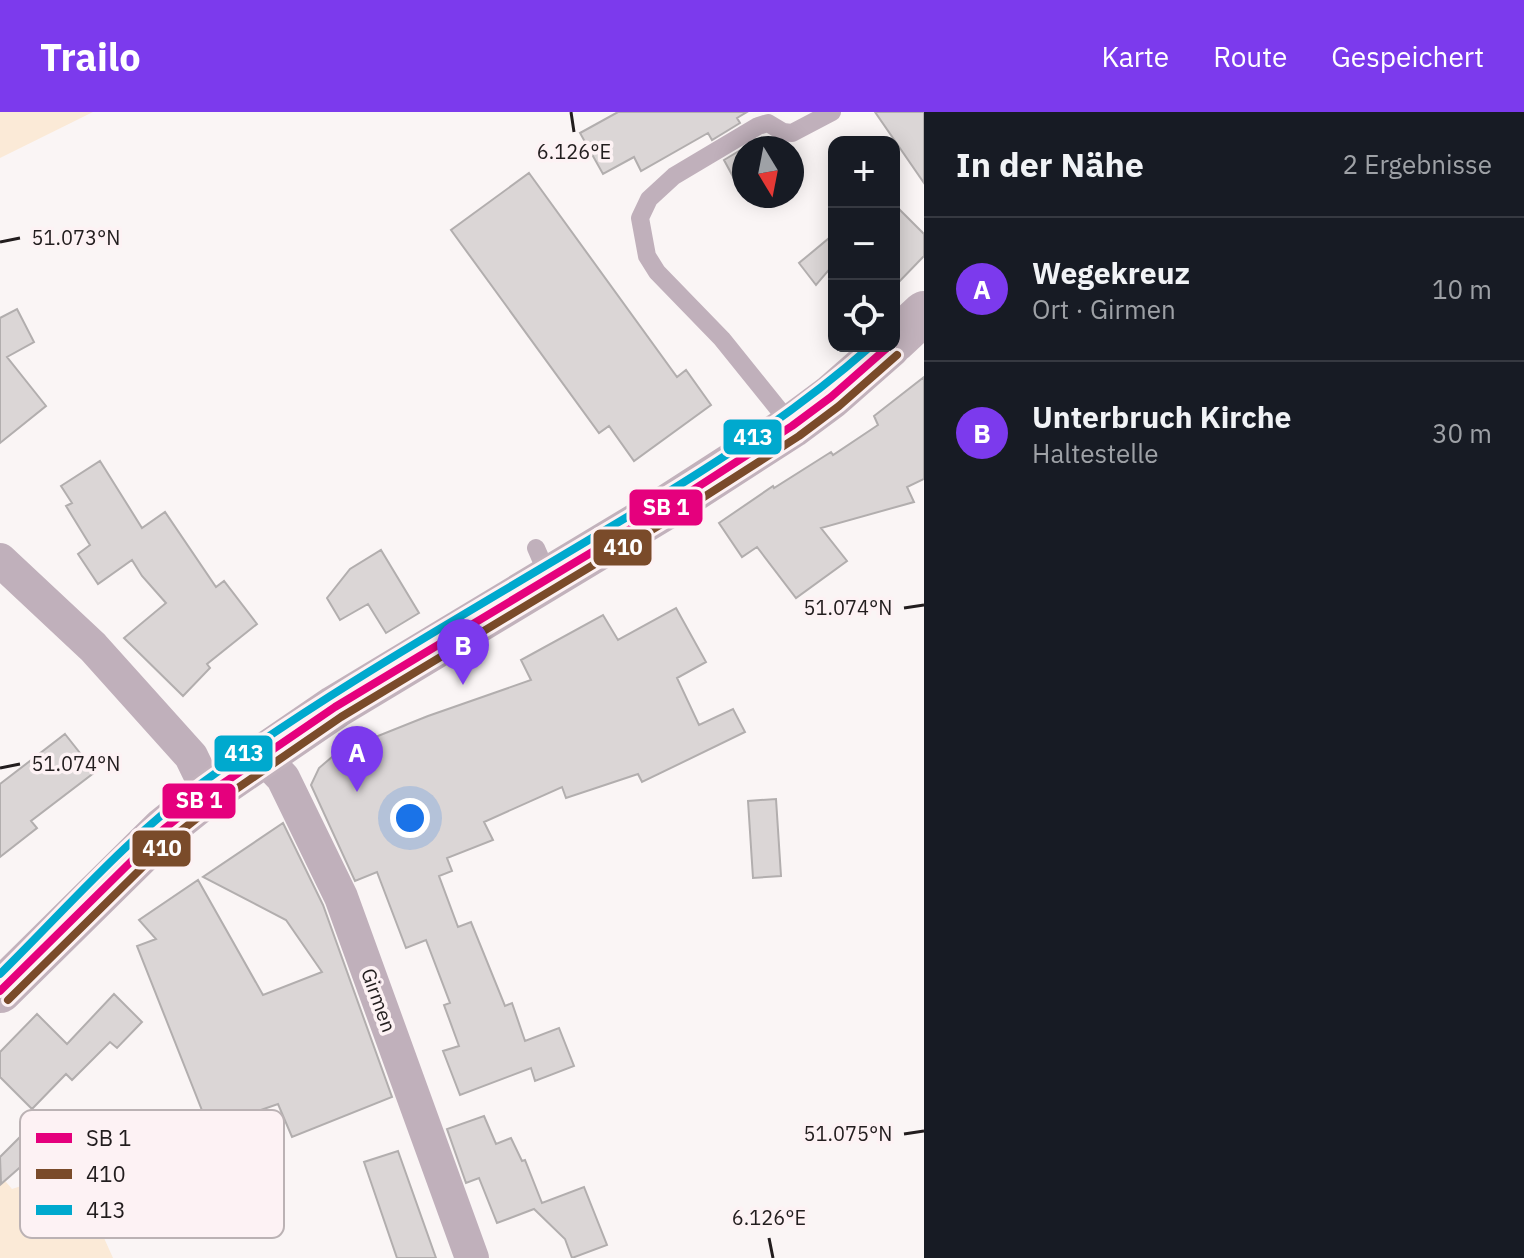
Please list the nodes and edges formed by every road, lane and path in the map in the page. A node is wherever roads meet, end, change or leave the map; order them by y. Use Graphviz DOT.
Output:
graph roads {
  1 [pos="832,112"];
  2 [pos="924,313"];
  3 [pos="900,335"];
  4 [pos="882,352"];
  5 [pos="792,426"];
  6 [pos="0,560"];
  7 [pos="261,755"];
  8 [pos="209,793"];
  9 [pos="0,991"];
  10 [pos="472,1258"];
  1 -- 5 [label="lane"];
  2 -- 3 [label="main road"];
  4 -- 5 [label="main road"];
  5 -- 7 [label="main road"];
  6 -- 8 [label="street"];
  7 -- 8 [label="main road"];
  7 -- 10 [label="street, Girmen"];
  8 -- 9 [label="main road"];
}
